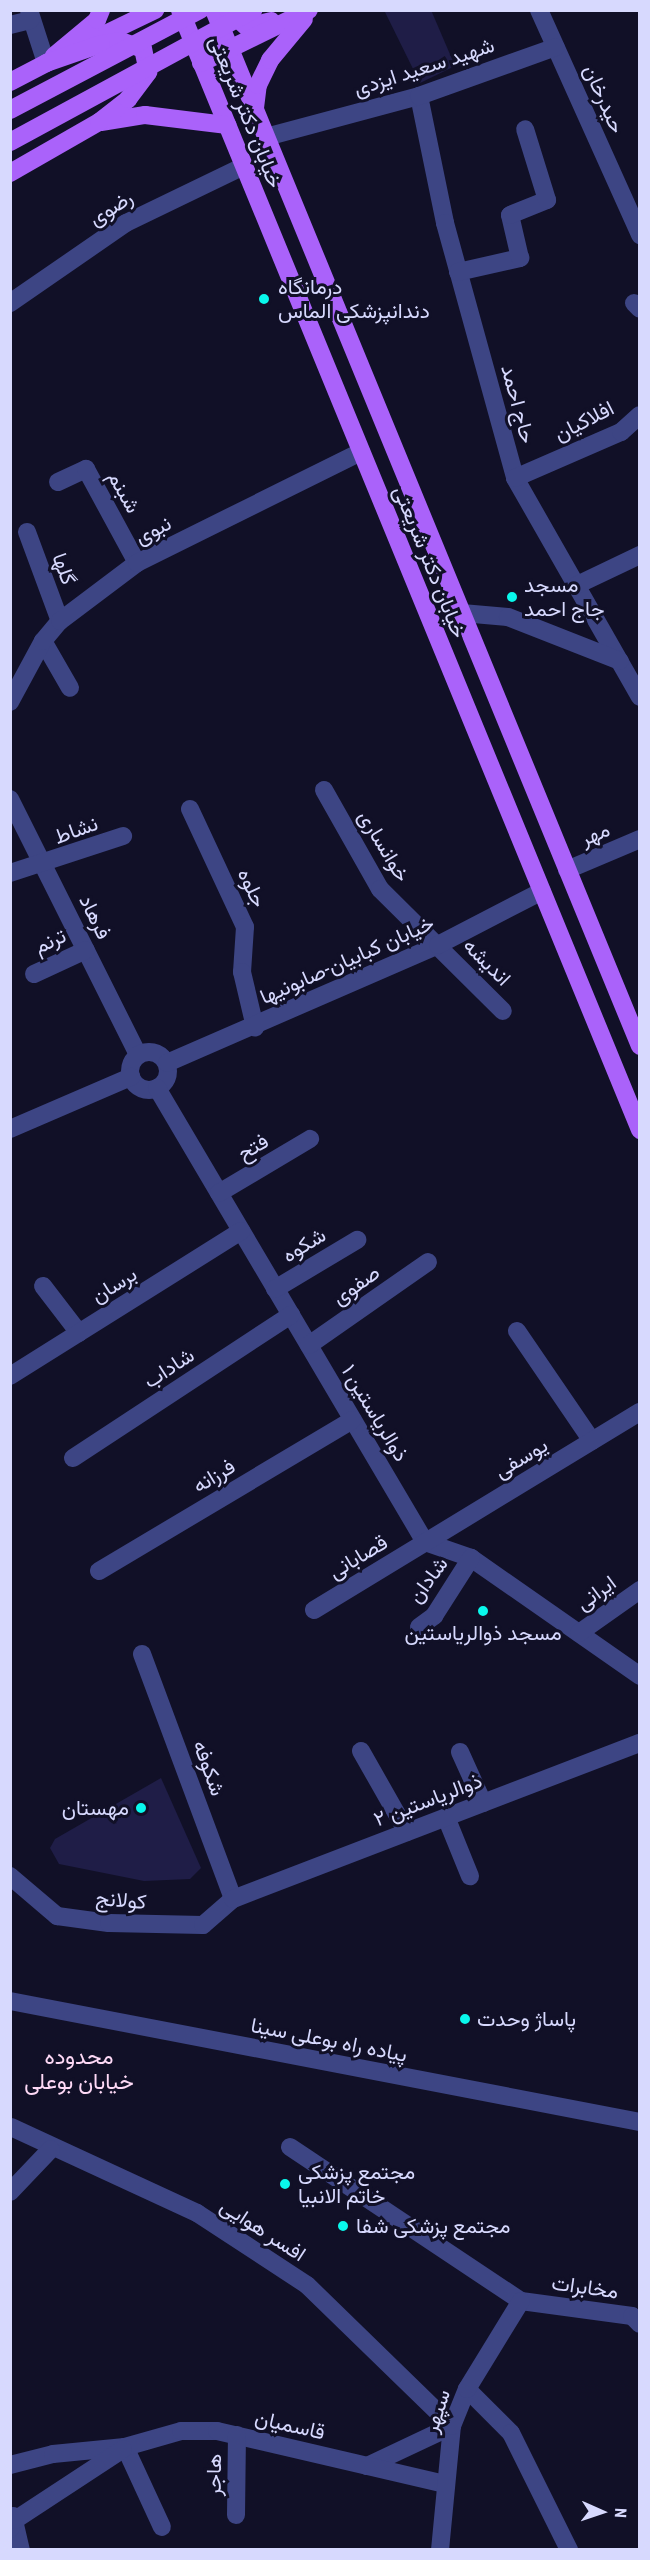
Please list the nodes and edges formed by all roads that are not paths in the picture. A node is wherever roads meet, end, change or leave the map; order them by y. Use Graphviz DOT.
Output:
graph roads {
  1 [pos="101,10"];
  2 [pos="155,10"];
  3 [pos="180,10"];
  4 [pos="200,10"];
  5 [pos="214,10"];
  6 [pos="228,10"];
  7 [pos="253,10"];
  8 [pos="539,10"];
  9 [pos="308,12"];
  10 [pos="29,15"];
  11 [pos="10,26"];
  12 [pos="556,47"];
  13 [pos="230,49"];
  14 [pos="46,63"];
  15 [pos="201,63"];
  16 [pos="10,82"];
  17 [pos="419,96"];
  18 [pos="10,110"];
  19 [pos="255,110"];
  20 [pos="99,122"];
  21 [pos="227,125"];
  22 [pos="525,129"];
  23 [pos="266,136"];
  24 [pos="10,142"];
  25 [pos="244,166"];
  26 [pos="10,173"];
  27 [pos="639,235"];
  28 [pos="458,272"];
  29 [pos="10,303"];
  30 [pos="639,415"];
  31 [pos="361,452"];
  32 [pos="515,478"];
  33 [pos="58,482"];
  34 [pos="27,532"];
  35 [pos="639,555"];
  36 [pos="137,563"];
  37 [pos="577,585"];
  38 [pos="462,613"];
  39 [pos="60,621"];
  40 [pos="43,641"];
  41 [pos="620,661"];
  42 [pos="70,688"];
  43 [pos="639,697"];
  44 [pos="10,702"];
  45 [pos="324,790"];
  46 [pos="10,799"];
  47 [pos="190,809"];
  48 [pos="123,836"];
  49 [pos="639,839"];
  50 [pos="44,865"];
  51 [pos="567,870"];
  52 [pos="10,873"];
  53 [pos="542,891"];
  54 [pos="438,945"];
  55 [pos="86,950"];
  56 [pos="34,974"];
  57 [pos="503,1011"];
  58 [pos="255,1027"];
  59 [pos="639,1046"];
  60 [pos="138,1055"];
  61 [pos="166,1063"];
  62 [pos="131,1077"];
  63 [pos="157,1088"];
  64 [pos="10,1129"];
  65 [pos="639,1130"];
  66 [pos="310,1139"];
  67 [pos="219,1193"];
  68 [pos="241,1231"];
  69 [pos="357,1240"];
  70 [pos="428,1262"];
  71 [pos="43,1286"];
  72 [pos="275,1289"];
  73 [pos="291,1315"];
  74 [pos="517,1331"];
  75 [pos="79,1333"];
  76 [pos="309,1345"];
  77 [pos="10,1376"];
  78 [pos="639,1412"];
  79 [pos="352,1420"];
  80 [pos="592,1441"];
  81 [pos="73,1458"];
  82 [pos="425,1542"];
  83 [pos="471,1558"];
  84 [pos="99,1571"];
  85 [pos="639,1590"];
  86 [pos="314,1610"];
  87 [pos="418,1627"];
  88 [pos="579,1633"];
  89 [pos="142,1654"];
  90 [pos="639,1676"];
  91 [pos="639,1743"];
  92 [pos="361,1751"];
  93 [pos="460,1752"];
  94 [pos="483,1803"];
  95 [pos="446,1817"];
  96 [pos="407,1832"];
  97 [pos="10,1876"];
  98 [pos="470,1876"];
  99 [pos="233,1899"];
  100 [pos="10,2001"];
  101 [pos="639,2122"];
  102 [pos="11,2127"];
  103 [pos="290,2147"];
  104 [pos="51,2149"];
  105 [pos="10,2192"];
  106 [pos="521,2301"];
  107 [pos="639,2324"];
  108 [pos="467,2389"];
  109 [pos="452,2426"];
  110 [pos="237,2435"];
  111 [pos="125,2447"];
  112 [pos="10,2465"];
  113 [pos="367,2466"];
  114 [pos="445,2484"];
  115 [pos="236,2515"];
  116 [pos="12,2520"];
  117 [pos="162,2527"];
  118 [pos="21,2550"];
  119 [pos="440,2550"];
  120 [pos="569,2550"];
  1 -- 14 [label="main road"];
  2 -- 14 [label="main road"];
  3 -- 15 [label="main road, خیابان دکتر شریعتی"];
  4 -- 18 [label="main road, bridge"];
  5 -- 13 [label="main road, خیابان دکتر شریعتی"];
  6 -- 9 [label="main road"];
  7 -- 24 [label="main road, bridge"];
  8 -- 12 [label="street"];
  9 -- 13 [label="main road"];
  9 -- 19 [label="main road"];
  10 -- 11 [label="street"];
  10 -- 14 [label="street"];
  12 -- 17 [label="street, شهید سعید ایزدی"];
  12 -- 27 [label="street, حیدرخان"];
  13 -- 15 [label="main road"];
  13 -- 19 [label="main road, خیابان دکتر شریعتی"];
  14 -- 16 [label="main road"];
  14 -- 20 [label="main road"];
  15 -- 21 [label="main road, خیابان دکتر شریعتی"];
  17 -- 23 [label="street, شهید سعید ایزدی"];
  17 -- 28 [label="street, حاج احمد"];
  19 -- 23 [label="main road, خیابان دکتر شریعتی"];
  20 -- 21 [label="main road"];
  20 -- 26 [label="main road"];
  21 -- 25 [label="main road, خیابان دکتر شریعتی"];
  22 -- 28 [label="street"];
  23 -- 38 [label="main road, خیابان دکتر شریعتی"];
  25 -- 29 [label="street, رضوی"];
  25 -- 31 [label="main road, خیابان دکتر شریعتی"];
  28 -- 32 [label="street, حاج احمد"];
  30 -- 32 [label="street, افلاکیان"];
  31 -- 36 [label="street, نبوی"];
  31 -- 53 [label="main road, خیابان دکتر شریعتی"];
  32 -- 37 [label="street, حاج احمد"];
  33 -- 36 [label="street, شبنم"];
  34 -- 39 [label="street, گلها"];
  35 -- 37 [label="street"];
  36 -- 39 [label="street, نبوی"];
  37 -- 41 [label="street, حاج احمد"];
  38 -- 41 [label="street"];
  38 -- 51 [label="main road, خیابان دکتر شریعتی"];
  39 -- 40 [label="street, نبوی"];
  40 -- 42 [label="street"];
  40 -- 44 [label="street, نبوی"];
  41 -- 43 [label="street, حاج احمد"];
  45 -- 54 [label="street, خوانساری"];
  46 -- 50 [label="street, فرهاد"];
  47 -- 58 [label="street, جلوه"];
  48 -- 50 [label="street, نشاط"];
  49 -- 51 [label="street, مهر"];
  50 -- 52 [label="street, نشاط"];
  50 -- 55 [label="street, فرهاد"];
  51 -- 59 [label="main road, خیابان دکتر شریعتی"];
  53 -- 54 [label="street, خیابان کبابیان-صابونیها"];
  53 -- 65 [label="main road, خیابان دکتر شریعتی"];
  54 -- 57 [label="street, اندیشه"];
  54 -- 58 [label="street, خیابان کبابیان-صابونیها"];
  55 -- 56 [label="street, ترنم"];
  55 -- 60 [label="street, فرهاد"];
  58 -- 61 [label="street, خیابان کبابیان-صابونیها"];
  60 -- 61 [label="street"];
  60 -- 62 [label="street"];
  61 -- 63 [label="street"];
  62 -- 63 [label="street"];
  62 -- 64 [label="street"];
  63 -- 67 [label="street, ذوالریاستین ۱"];
  66 -- 67 [label="street, فتح"];
  67 -- 68 [label="street, ذوالریاستین ۱"];
  68 -- 72 [label="street, ذوالریاستین ۱"];
  68 -- 75 [label="street, برسان"];
  69 -- 72 [label="street, شکوه"];
  70 -- 76 [label="street, صفوی"];
  71 -- 75 [label="street"];
  72 -- 73 [label="street, ذوالریاستین ۱"];
  73 -- 76 [label="street, ذوالریاستین ۱"];
  73 -- 81 [label="street, شاداب"];
  74 -- 80 [label="street"];
  75 -- 77 [label="street, برسان"];
  76 -- 79 [label="street, ذوالریاستین ۱"];
  78 -- 80 [label="street, یوسفی"];
  79 -- 82 [label="street, ذوالریاستین ۱"];
  79 -- 84 [label="street, فرزانه"];
  80 -- 82 [label="street, یوسفی"];
  82 -- 83 [label="street"];
  82 -- 86 [label="street, قصابانی"];
  83 -- 87 [label="street, شادان"];
  83 -- 88 [label="street"];
  85 -- 88 [label="street, ایرانی"];
  88 -- 90 [label="street"];
  89 -- 99 [label="street, شکوفه"];
  91 -- 94 [label="street, ذوالریاستین ۲"];
  92 -- 96 [label="street"];
  93 -- 94 [label="street"];
  94 -- 95 [label="street, ذوالریاستین ۲"];
  95 -- 96 [label="street, ذوالریاستین ۲"];
  95 -- 98 [label="street"];
  96 -- 99 [label="street, ذوالریاستین ۲"];
  97 -- 99 [label="street, کولانج"];
  100 -- 101 [label="street, پیاده راه بوعلی سینا"];
  102 -- 104 [label="street, افسر هوایی"];
  103 -- 106 [label="street"];
  104 -- 105 [label="street"];
  104 -- 109 [label="street, افسر هوایی"];
  106 -- 107 [label="street, مخابرات"];
  106 -- 108 [label="street, سپهر"];
  108 -- 109 [label="street, سپهر"];
  108 -- 120 [label="street"];
  109 -- 113 [label="street"];
  109 -- 114 [label="street, سپهر"];
  110 -- 111 [label="street, قاسمیان"];
  110 -- 113 [label="street, قاسمیان"];
  110 -- 115 [label="street, هاجر"];
  111 -- 112 [label="street"];
  111 -- 116 [label="street"];
  111 -- 117 [label="street"];
  113 -- 114 [label="street, قاسمیان"];
  114 -- 119 [label="street, سپهر"];
  116 -- 118 [label="street"];
}
